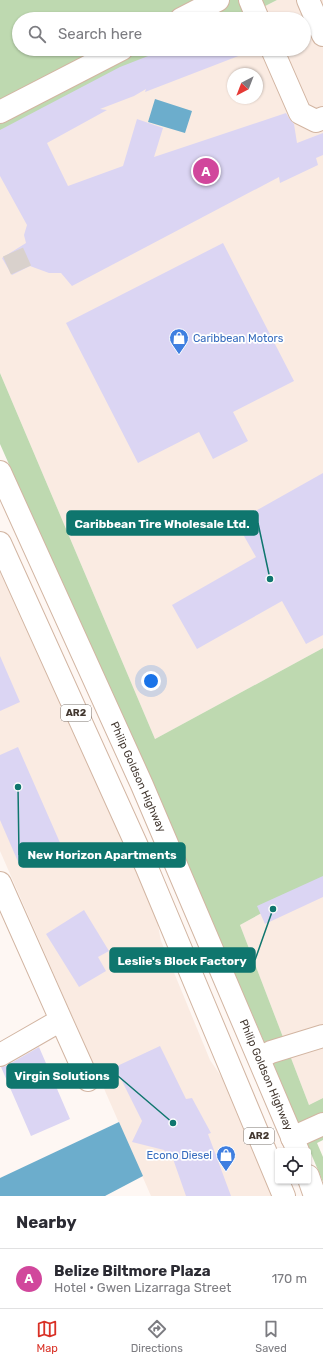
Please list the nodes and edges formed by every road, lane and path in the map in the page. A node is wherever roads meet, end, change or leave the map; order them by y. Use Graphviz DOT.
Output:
graph roads {
  1 [pos="218,0"];
  2 [pos="250,0"];
  3 [pos="308,0"];
  4 [pos="195,12"];
  5 [pos="255,12"];
  6 [pos="323,35"];
  7 [pos="108,56"];
  8 [pos="275,56"];
  9 [pos="0,112"];
  10 [pos="323,118"];
  11 [pos="0,472"];
  12 [pos="0,543"];
  13 [pos="0,883"];
  14 [pos="61,1020"];
  15 [pos="323,1036"];
  16 [pos="0,1055"];
  17 [pos="258,1058"];
  18 [pos="88,1080"];
  19 [pos="323,1124"];
  20 [pos="295,1144"];
  21 [pos="311,1184"];
  22 [pos="284,1196"];
  23 [pos="316,1196"];
  1 -- 4 [label="main road"];
  2 -- 5 [label="main road"];
  3 -- 6 [label="main road"];
  7 -- 9 [label="main road"];
  8 -- 10 [label="main road"];
  11 -- 17 [label="main road, Philip Goldson Highway / AR2"];
  12 -- 22 [label="main road, AR2"];
  13 -- 14 [label="main road"];
  14 -- 16 [label="main road"];
  14 -- 18 [label="main road"];
  15 -- 17 [label="main road"];
  17 -- 20 [label="main road, Philip Goldson Highway / AR2"];
  19 -- 20 [label="main road"];
  21 -- 23 [label="main road"];
}
